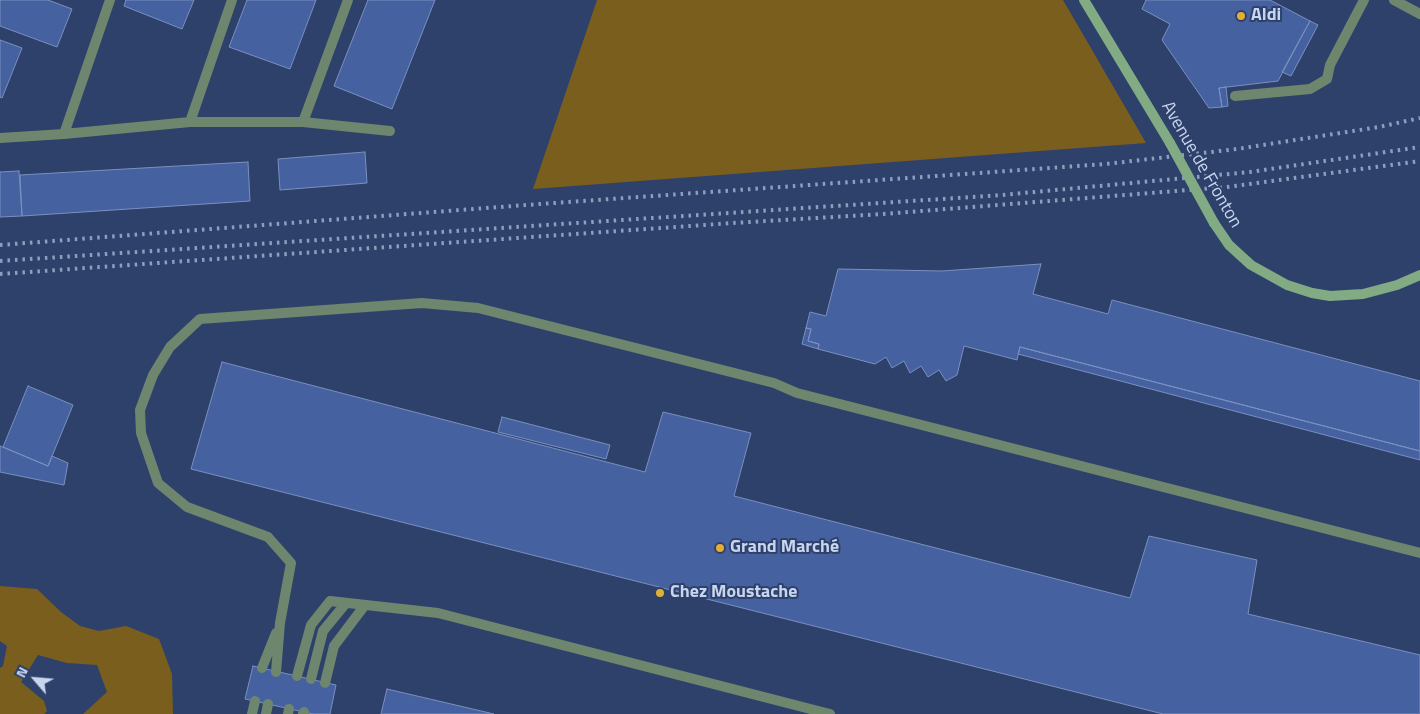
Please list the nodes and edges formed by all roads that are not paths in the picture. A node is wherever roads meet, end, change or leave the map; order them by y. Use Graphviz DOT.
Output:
graph roads {
  1 [pos="110,0"];
  2 [pos="232,0"];
  3 [pos="348,0"];
  4 [pos="1084,0"];
  5 [pos="1364,0"];
  6 [pos="1394,0"];
  7 [pos="1420,14"];
  8 [pos="1235,96"];
  9 [pos="190,122"];
  10 [pos="303,122"];
  11 [pos="390,131"];
  12 [pos="64,134"];
  13 [pos="0,138"];
  14 [pos="1420,275"];
  15 [pos="1420,553"];
  16 [pos="346,603"];
  17 [pos="365,604"];
  18 [pos="280,623"];
  19 [pos="262,668"];
  20 [pos="276,672"];
  21 [pos="297,676"];
  22 [pos="311,679"];
  23 [pos="325,683"];
  24 [pos="255,701"];
  25 [pos="252,714"];
  26 [pos="830,714"];
  1 -- 12 [label="street"];
  2 -- 9 [label="street"];
  3 -- 10 [label="street"];
  4 -- 14 [label="street, Avenue de Fronton, bridge"];
  5 -- 8 [label="street"];
  6 -- 7 [label="street"];
  9 -- 10 [label="street"];
  9 -- 12 [label="street"];
  10 -- 11 [label="street"];
  12 -- 13 [label="street"];
  15 -- 18 [label="street"];
  16 -- 17 [label="street"];
  16 -- 21 [label="street"];
  16 -- 22 [label="street"];
  17 -- 23 [label="street"];
  17 -- 26 [label="street"];
  18 -- 19 [label="street"];
  18 -- 20 [label="street"];
  24 -- 25 [label="street"];
}
